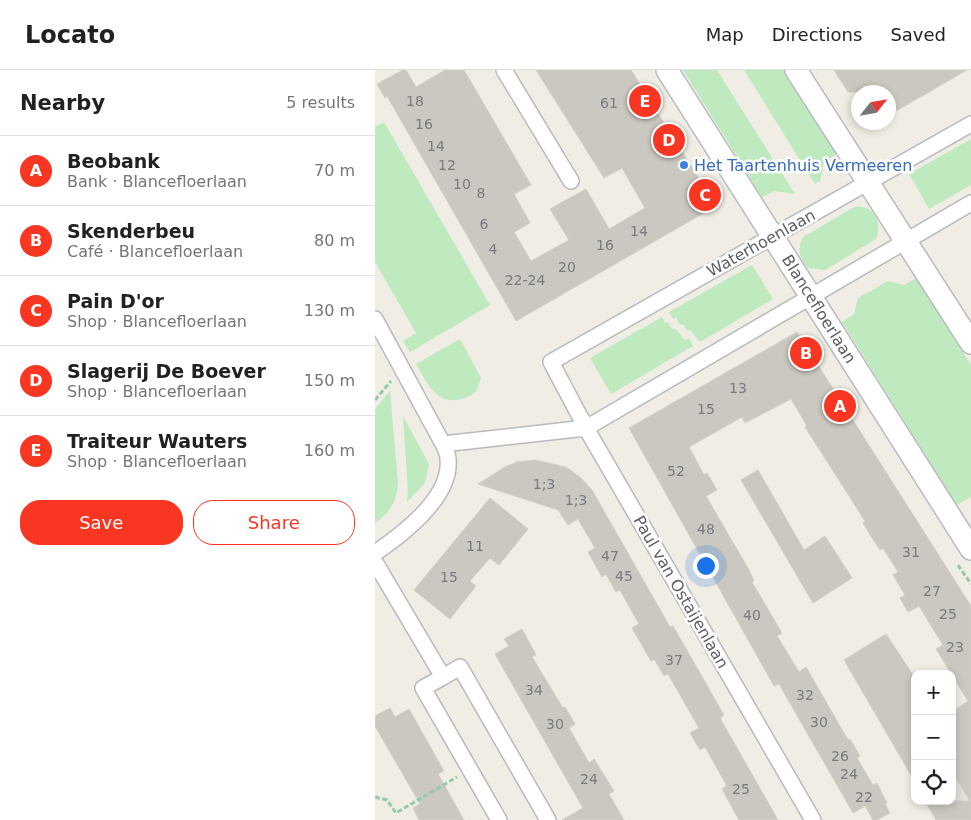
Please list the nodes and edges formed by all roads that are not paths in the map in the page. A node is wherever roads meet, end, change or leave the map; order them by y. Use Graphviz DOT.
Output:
graph roads {
  1 [pos="504,70"];
  2 [pos="667,70"];
  3 [pos="796,70"];
  4 [pos="971,124"];
  5 [pos="571,182"];
  6 [pos="869,183"];
  7 [pos="971,203"];
  8 [pos="773,236"];
  9 [pos="906,240"];
  10 [pos="811,296"];
  11 [pos="375,319"];
  12 [pos="971,344"];
  13 [pos="551,362"];
  14 [pos="587,428"];
  15 [pos="443,444"];
  16 [pos="971,550"];
  17 [pos="375,553"];
  18 [pos="375,562"];
  19 [pos="443,676"];
  20 [pos="499,820"];
  21 [pos="548,820"];
  22 [pos="813,820"];
  1 -- 5 [label="street"];
  2 -- 8 [label="street, Blancefloerlaan"];
  3 -- 6 [label="street"];
  4 -- 6 [label="street, Waterhoenlaan"];
  6 -- 8 [label="street, Waterhoenlaan"];
  6 -- 9 [label="street"];
  7 -- 9 [label="street"];
  8 -- 10 [label="street, Blancefloerlaan"];
  8 -- 13 [label="street, Waterhoenlaan"];
  9 -- 10 [label="street"];
  9 -- 12 [label="street"];
  10 -- 14 [label="street"];
  10 -- 16 [label="street, Blancefloerlaan"];
  11 -- 15 [label="street"];
  13 -- 14 [label="street, Paul van Ostaijenlaan"];
  14 -- 15 [label="street"];
  14 -- 22 [label="street, Paul van Ostaijenlaan"];
  15 -- 17 [label="street"];
  18 -- 19 [label="street"];
  19 -- 20 [label="street"];
  19 -- 21 [label="street"];
}
